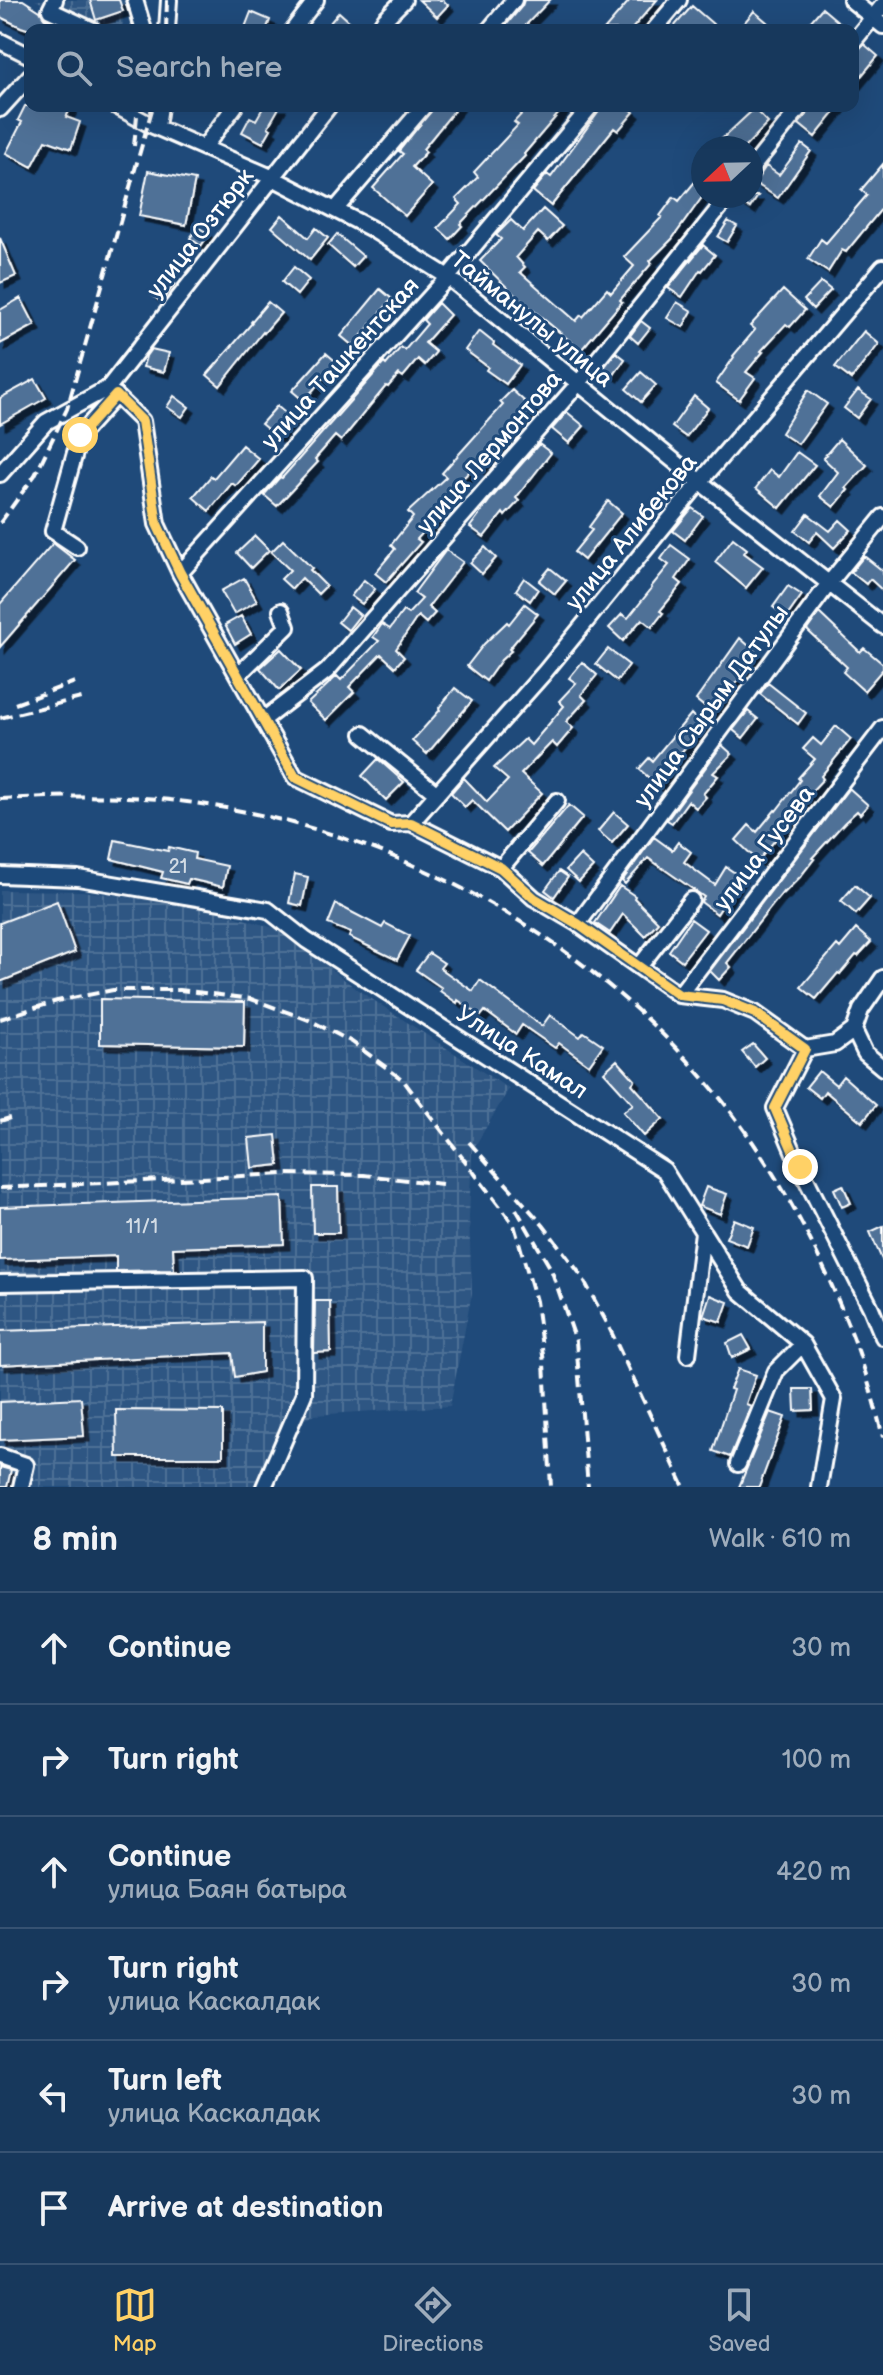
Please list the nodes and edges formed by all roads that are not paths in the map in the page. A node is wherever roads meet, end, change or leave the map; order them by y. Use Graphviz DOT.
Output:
graph roads {
  1 [pos="55,0"];
  2 [pos="135,0"];
  3 [pos="169,0"];
  4 [pos="316,0"];
  5 [pos="404,0"];
  6 [pos="514,0"];
  7 [pos="679,0"];
  8 [pos="851,0"];
  9 [pos="883,5"];
  10 [pos="878,22"];
  11 [pos="80,24"];
  12 [pos="142,24"];
  13 [pos="167,24"];
  14 [pos="298,24"];
  15 [pos="382,24"];
  16 [pos="494,24"];
  17 [pos="659,24"];
  18 [pos="859,37"];
  19 [pos="0,41"];
  20 [pos="24,53"];
  21 [pos="24,83"];
  22 [pos="0,109"];
  23 [pos="230,112"];
  24 [pos="324,112"];
  25 [pos="419,112"];
  26 [pos="586,112"];
  27 [pos="796,112"];
  28 [pos="150,118"];
  29 [pos="205,146"];
  30 [pos="763,154"];
  31 [pos="271,177"];
  32 [pos="719,208"];
  33 [pos="335,210"];
  34 [pos="883,267"];
  35 [pos="448,277"];
  36 [pos="578,384"];
  37 [pos="112,391"];
  38 [pos="0,474"];
  39 [pos="700,482"];
  40 [pos="883,517"];
  41 [pos="77,547"];
  42 [pos="180,573"];
  43 [pos="830,582"];
  44 [pos="281,611"];
  45 [pos="883,626"];
  46 [pos="238,675"];
  47 [pos="263,720"];
  48 [pos="883,728"];
  49 [pos="363,734"];
  50 [pos="437,794"];
  51 [pos="557,801"];
  52 [pos="411,823"];
  53 [pos="501,868"];
  54 [pos="0,875"];
  55 [pos="691,900"];
  56 [pos="578,924"];
  57 [pos="639,967"];
  58 [pos="883,978"];
  59 [pos="679,995"];
  60 [pos="854,1030"];
  61 [pos="805,1049"];
  62 [pos="883,1068"];
  63 [pos="703,1232"];
  64 [pos="0,1283"];
  65 [pos="883,1337"];
  66 [pos="803,1344"];
  67 [pos="688,1355"];
  68 [pos="0,1456"];
  69 [pos="738,1464"];
  70 [pos="21,1487"];
  71 [pos="264,1487"];
  72 [pos="819,1487"];
  1 -- 11 [label="street"];
  2 -- 12 [label="street"];
  3 -- 13 [label="street"];
  4 -- 14 [label="street"];
  5 -- 15 [label="street"];
  6 -- 16 [label="street"];
  7 -- 17 [label="street"];
  8 -- 10 [label="street"];
  9 -- 10 [label="street"];
  10 -- 18 [label="street"];
  19 -- 20 [label="street"];
  21 -- 22 [label="street"];
  23 -- 29 [label="street"];
  24 -- 31 [label="street, улица Озтюрк"];
  25 -- 33 [label="street"];
  26 -- 35 [label="street, улица Ташкентская"];
  27 -- 30 [label="street"];
  28 -- 29 [label="street, Тайманулы улица"];
  29 -- 31 [label="street, Тайманулы улица"];
  31 -- 33 [label="street, Тайманулы улица"];
  31 -- 37 [label="street, улица Озтюрк"];
  32 -- 36 [label="street, улица Лермонтова"];
  33 -- 35 [label="street, Тайманулы улица"];
  34 -- 39 [label="street, улица Алибекова"];
  35 -- 36 [label="street, Тайманулы улица"];
  35 -- 42 [label="street, улица Ташкентская"];
  36 -- 39 [label="street, Тайманулы улица"];
  36 -- 47 [label="street, улица Лермонтова"];
  37 -- 38 [label="street"];
  37 -- 41 [label="street, улица Озтюрк"];
  37 -- 42 [label="street"];
  39 -- 43 [label="street, Тайманулы улица"];
  39 -- 50 [label="street, улица Алибекова"];
  40 -- 43 [label="street, улица Сырым Датулы"];
  42 -- 46 [label="street"];
  43 -- 45 [label="street, Тайманулы улица"];
  43 -- 56 [label="street, улица Сырым Датулы"];
  44 -- 46 [label="street"];
  46 -- 47 [label="street"];
  47 -- 52 [label="street"];
  48 -- 59 [label="street, улица Гусева"];
  49 -- 50 [label="street"];
  50 -- 52 [label="street, улица Алибекова"];
  51 -- 53 [label="street"];
  52 -- 53 [label="street"];
  53 -- 56 [label="street"];
  54 -- 63 [label="street, Улица Камал"];
  55 -- 57 [label="street"];
  56 -- 57 [label="street"];
  57 -- 59 [label="street"];
  58 -- 60 [label="street"];
  59 -- 61 [label="street"];
  60 -- 61 [label="street"];
  60 -- 62 [label="street"];
  61 -- 65 [label="street"];
  63 -- 66 [label="street, Улица Камал"];
  63 -- 67 [label="street"];
  64 -- 71 [label="street"];
  66 -- 69 [label="street"];
  66 -- 72 [label="street, Улица Камал"];
  68 -- 70 [label="street"];
}
